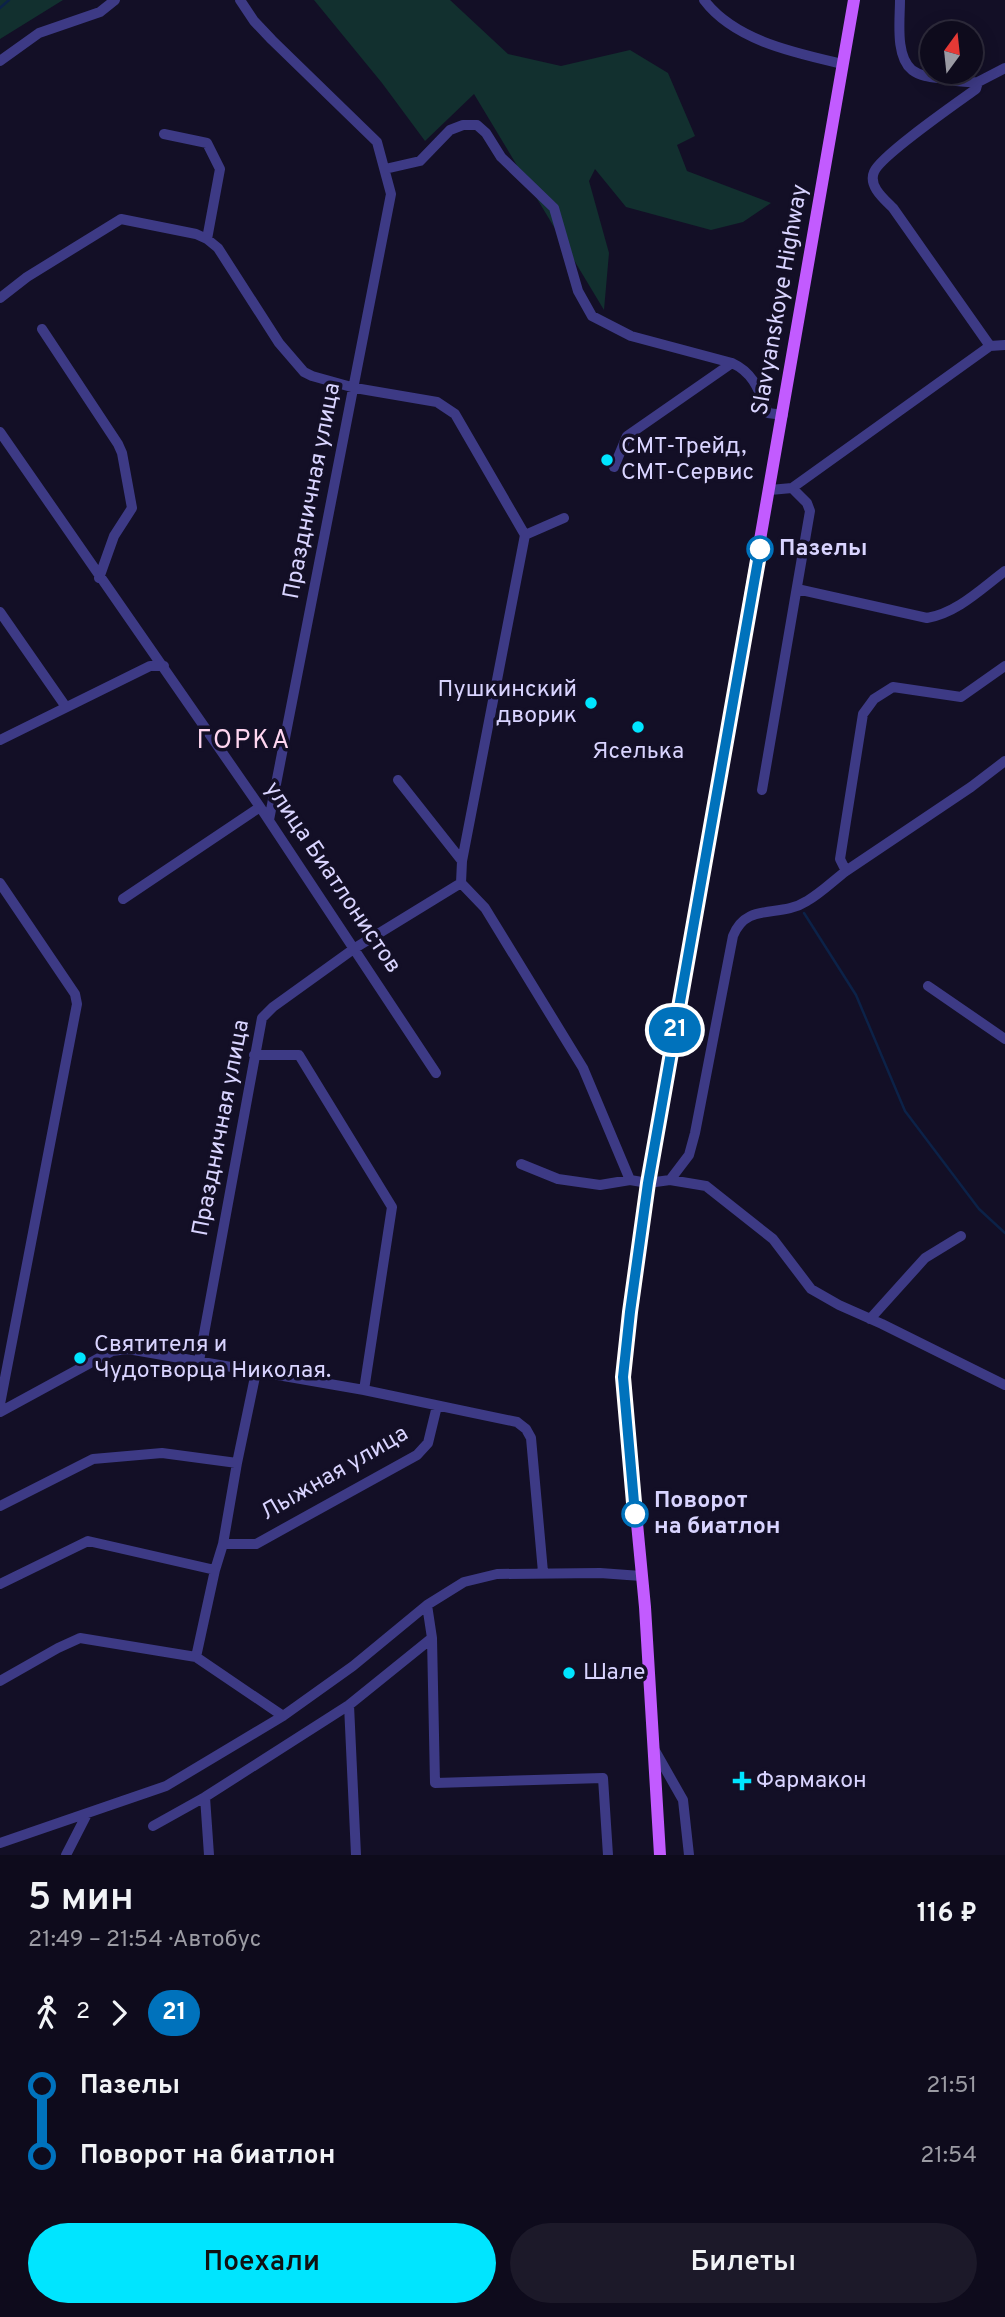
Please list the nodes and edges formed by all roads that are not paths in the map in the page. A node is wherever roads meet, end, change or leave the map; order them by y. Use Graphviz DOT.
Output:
graph roads {
  1 [pos="116,0"];
  2 [pos="240,0"];
  3 [pos="704,0"];
  4 [pos="854,0"];
  5 [pos="900,0"];
  6 [pos="0,61"];
  7 [pos="843,64"];
  8 [pos="1005,68"];
  9 [pos="920,74"];
  10 [pos="984,79"];
  11 [pos="977,84"];
  12 [pos="164,134"];
  13 [pos="385,169"];
  14 [pos="207,239"];
  15 [pos="0,298"];
  16 [pos="41,329"];
  17 [pos="1005,345"];
  18 [pos="990,346"];
  19 [pos="732,363"];
  20 [pos="355,388"];
  21 [pos="783,415"];
  22 [pos="0,432"];
  23 [pos="614,467"];
  24 [pos="793,488"];
  25 [pos="770,490"];
  26 [pos="564,518"];
  27 [pos="525,535"];
  28 [pos="1005,571"];
  29 [pos="99,578"];
  30 [pos="797,589"];
  31 [pos="0,612"];
  32 [pos="164,666"];
  33 [pos="1005,666"];
  34 [pos="66,707"];
  35 [pos="0,740"];
  36 [pos="1005,761"];
  37 [pos="398,780"];
  38 [pos="762,789"];
  39 [pos="260,807"];
  40 [pos="269,820"];
  41 [pos="462,861"];
  42 [pos="846,871"];
  43 [pos="0,883"];
  44 [pos="461,883"];
  45 [pos="123,899"];
  46 [pos="355,948"];
  47 [pos="928,986"];
  48 [pos="1005,1039"];
  49 [pos="254,1055"];
  50 [pos="436,1073"];
  51 [pos="520,1164"];
  52 [pos="629,1180"];
  53 [pos="670,1180"];
  54 [pos="648,1183"];
  55 [pos="961,1236"];
  56 [pos="870,1319"];
  57 [pos="199,1360"];
  58 [pos="256,1372"];
  59 [pos="1005,1385"];
  60 [pos="364,1390"];
  61 [pos="0,1404"];
  62 [pos="437,1406"];
  63 [pos="0,1412"];
  64 [pos="237,1463"];
  65 [pos="0,1506"];
  66 [pos="223,1544"];
  67 [pos="215,1570"];
  68 [pos="543,1572"];
  69 [pos="641,1576"];
  70 [pos="0,1584"];
  71 [pos="427,1605"];
  72 [pos="432,1638"];
  73 [pos="196,1657"];
  74 [pos="0,1681"];
  75 [pos="349,1705"];
  76 [pos="283,1716"];
  77 [pos="654,1749"];
  78 [pos="205,1797"];
  79 [pos="87,1814"];
  80 [pos="153,1826"];
  81 [pos="0,1843"];
  82 [pos="66,1855"];
  83 [pos="209,1855"];
  84 [pos="356,1855"];
  85 [pos="608,1855"];
  86 [pos="660,1855"];
  87 [pos="689,1855"];
  1 -- 6 [label="street"];
  2 -- 13 [label="street, Праздничная улица"];
  3 -- 7 [label="street"];
  4 -- 7 [label="main road, Slavyanskoye Highway"];
  5 -- 9 [label="street"];
  7 -- 21 [label="main road, Slavyanskoye Highway"];
  8 -- 10 [label="street"];
  11 -- 18 [label="street"];
  12 -- 14 [label="street"];
  13 -- 19 [label="street"];
  13 -- 20 [label="street, Праздничная улица"];
  14 -- 15 [label="street"];
  14 -- 20 [label="street"];
  16 -- 29 [label="street"];
  17 -- 18 [label="street"];
  18 -- 24 [label="street"];
  19 -- 21 [label="street"];
  19 -- 23 [label="street"];
  20 -- 27 [label="street"];
  20 -- 40 [label="street, Праздничная улица"];
  21 -- 25 [label="main road, Slavyanskoye Highway"];
  22 -- 29 [label="street, улица Биатлонистов"];
  24 -- 25 [label="street"];
  24 -- 30 [label="street"];
  25 -- 54 [label="main road, Slavyanskoye Highway"];
  26 -- 27 [label="street"];
  27 -- 41 [label="street"];
  28 -- 30 [label="street"];
  29 -- 32 [label="street, улица Биатлонистов"];
  30 -- 38 [label="street"];
  31 -- 34 [label="street"];
  32 -- 34 [label="street"];
  32 -- 39 [label="street, улица Биатлонистов"];
  33 -- 42 [label="street"];
  34 -- 35 [label="street"];
  36 -- 42 [label="street"];
  37 -- 41 [label="street"];
  39 -- 40 [label="street, улица Биатлонистов"];
  39 -- 45 [label="street"];
  40 -- 46 [label="street, улица Биатлонистов"];
  41 -- 44 [label="street"];
  42 -- 53 [label="street"];
  43 -- 61 [label="street"];
  44 -- 46 [label="street, Праздничная улица"];
  44 -- 52 [label="street"];
  46 -- 49 [label="street, Праздничная улица"];
  46 -- 50 [label="street, улица Биатлонистов"];
  47 -- 48 [label="street"];
  49 -- 57 [label="street, Праздничная улица"];
  49 -- 60 [label="street"];
  51 -- 52 [label="street"];
  52 -- 54 [label="street"];
  53 -- 54 [label="street"];
  53 -- 56 [label="street"];
  54 -- 69 [label="main road, Slavyanskoye Highway"];
  55 -- 56 [label="street"];
  56 -- 59 [label="street"];
  57 -- 58 [label="street"];
  57 -- 63 [label="street"];
  58 -- 60 [label="street"];
  58 -- 64 [label="street, Лыжная улица"];
  60 -- 62 [label="street"];
  62 -- 66 [label="street, Лыжная улица"];
  62 -- 68 [label="street"];
  64 -- 65 [label="street"];
  64 -- 66 [label="street, Лыжная улица"];
  66 -- 67 [label="street, Лыжная улица"];
  67 -- 70 [label="street"];
  67 -- 73 [label="street, Лыжная улица"];
  68 -- 69 [label="street"];
  68 -- 71 [label="street"];
  69 -- 77 [label="main road, Slavyanskoye Highway"];
  71 -- 72 [label="street"];
  71 -- 76 [label="street"];
  72 -- 75 [label="street"];
  72 -- 85 [label="street"];
  73 -- 74 [label="street"];
  73 -- 76 [label="street"];
  75 -- 78 [label="street"];
  75 -- 84 [label="street"];
  76 -- 79 [label="street"];
  77 -- 86 [label="main road, Slavyanskoye Highway"];
  77 -- 87 [label="street"];
  78 -- 80 [label="street"];
  78 -- 83 [label="street"];
  79 -- 81 [label="street"];
  79 -- 82 [label="street"];
}
